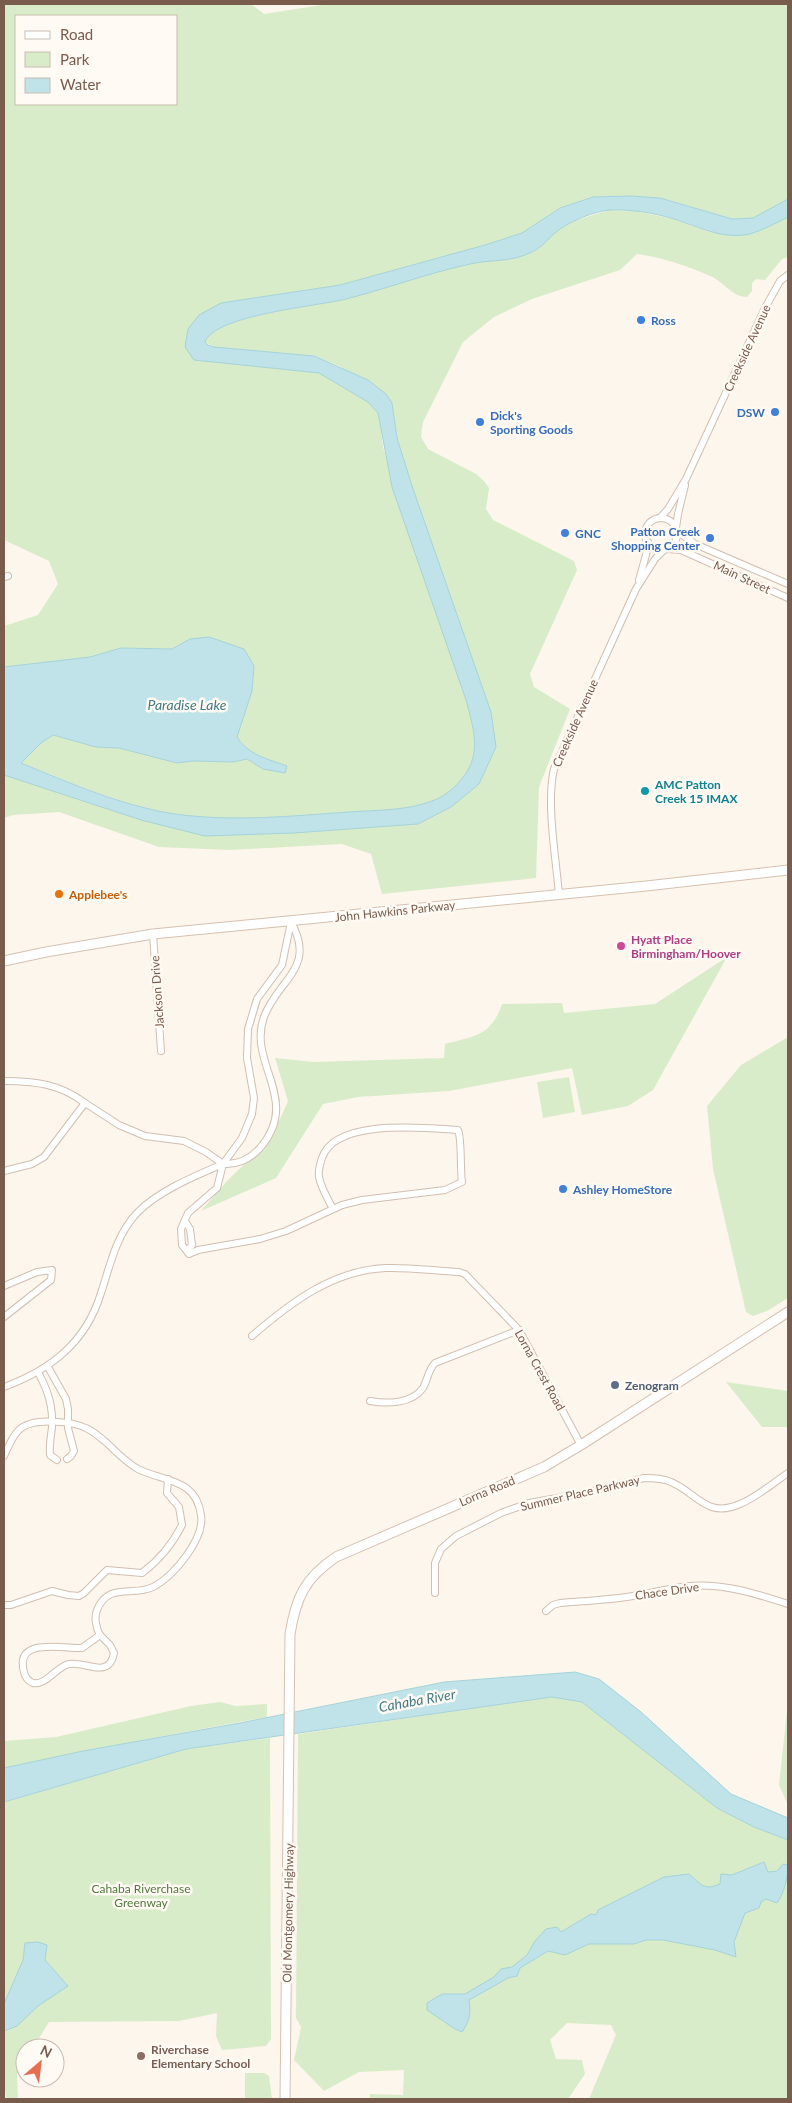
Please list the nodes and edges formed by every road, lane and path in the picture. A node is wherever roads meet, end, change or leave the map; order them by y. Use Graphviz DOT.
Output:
graph roads {
  1 [pos="788,274"];
  2 [pos="686,479"];
  3 [pos="660,518"];
  4 [pos="677,529"];
  5 [pos="648,542"];
  6 [pos="666,549"];
  7 [pos="788,584"];
  8 [pos="636,589"];
  9 [pos="788,598"];
  10 [pos="788,870"];
  11 [pos="559,895"];
  12 [pos="291,922"];
  13 [pos="153,934"];
  14 [pos="4,961"];
  15 [pos="161,1051"];
  16 [pos="4,1081"];
  17 [pos="85,1103"];
  18 [pos="222,1164"];
  19 [pos="4,1170"];
  20 [pos="333,1209"];
  21 [pos="4,1286"];
  22 [pos="788,1312"];
  23 [pos="4,1317"];
  24 [pos="519,1330"];
  25 [pos="252,1336"];
  26 [pos="48,1367"];
  27 [pos="38,1372"];
  28 [pos="4,1388"];
  29 [pos="370,1401"];
  30 [pos="52,1422"];
  31 [pos="68,1423"];
  32 [pos="581,1445"];
  33 [pos="4,1456"];
  34 [pos="66,1459"];
  35 [pos="57,1460"];
  36 [pos="788,1473"];
  37 [pos="168,1479"];
  38 [pos="435,1593"];
  39 [pos="788,1604"];
  40 [pos="4,1605"];
  41 [pos="546,1611"];
  42 [pos="100,1635"];
  43 [pos="289,1727"];
  44 [pos="285,2099"];
  1 -- 2 [label="street, Creekside Avenue"];
  2 -- 3 [label="street, Creekside Avenue"];
  2 -- 4 [label="street, Creekside Avenue"];
  3 -- 4 [label="street"];
  3 -- 5 [label="street, Creekside Avenue"];
  4 -- 6 [label="street, Creekside Avenue"];
  4 -- 7 [label="street, Main Street"];
  5 -- 6 [label="street"];
  5 -- 8 [label="street, Creekside Avenue"];
  6 -- 8 [label="street, Creekside Avenue"];
  6 -- 9 [label="street, Main Street"];
  8 -- 11 [label="street, Creekside Avenue"];
  10 -- 11 [label="street, John Hawkins Parkway"];
  11 -- 12 [label="street, John Hawkins Parkway"];
  12 -- 13 [label="street, John Hawkins Parkway"];
  12 -- 18 [label="street"];
  12 -- 18 [label="street"];
  13 -- 14 [label="street, John Hawkins Parkway"];
  13 -- 15 [label="street, Jackson Drive"];
  16 -- 17 [label="street"];
  17 -- 18 [label="street"];
  17 -- 19 [label="street"];
  18 -- 20 [label="street"];
  18 -- 26 [label="street"];
  20 -- 20 [label="street"];
  21 -- 23 [label="street"];
  22 -- 32 [label="street, Lorna Road"];
  24 -- 25 [label="street, Lorna Crest Road"];
  24 -- 29 [label="street"];
  24 -- 32 [label="street, Lorna Crest Road"];
  26 -- 27 [label="street"];
  26 -- 31 [label="street"];
  27 -- 28 [label="street"];
  27 -- 30 [label="street"];
  30 -- 31 [label="street"];
  30 -- 33 [label="street"];
  30 -- 35 [label="street"];
  31 -- 34 [label="street"];
  31 -- 37 [label="street"];
  32 -- 43 [label="street, Lorna Road"];
  36 -- 38 [label="street, Summer Place Parkway"];
  37 -- 40 [label="street"];
  37 -- 42 [label="street"];
  39 -- 41 [label="street, Chace Drive"];
  42 -- 42 [label="street"];
  43 -- 44 [label="street, Old Montgomery Highway"];
}
